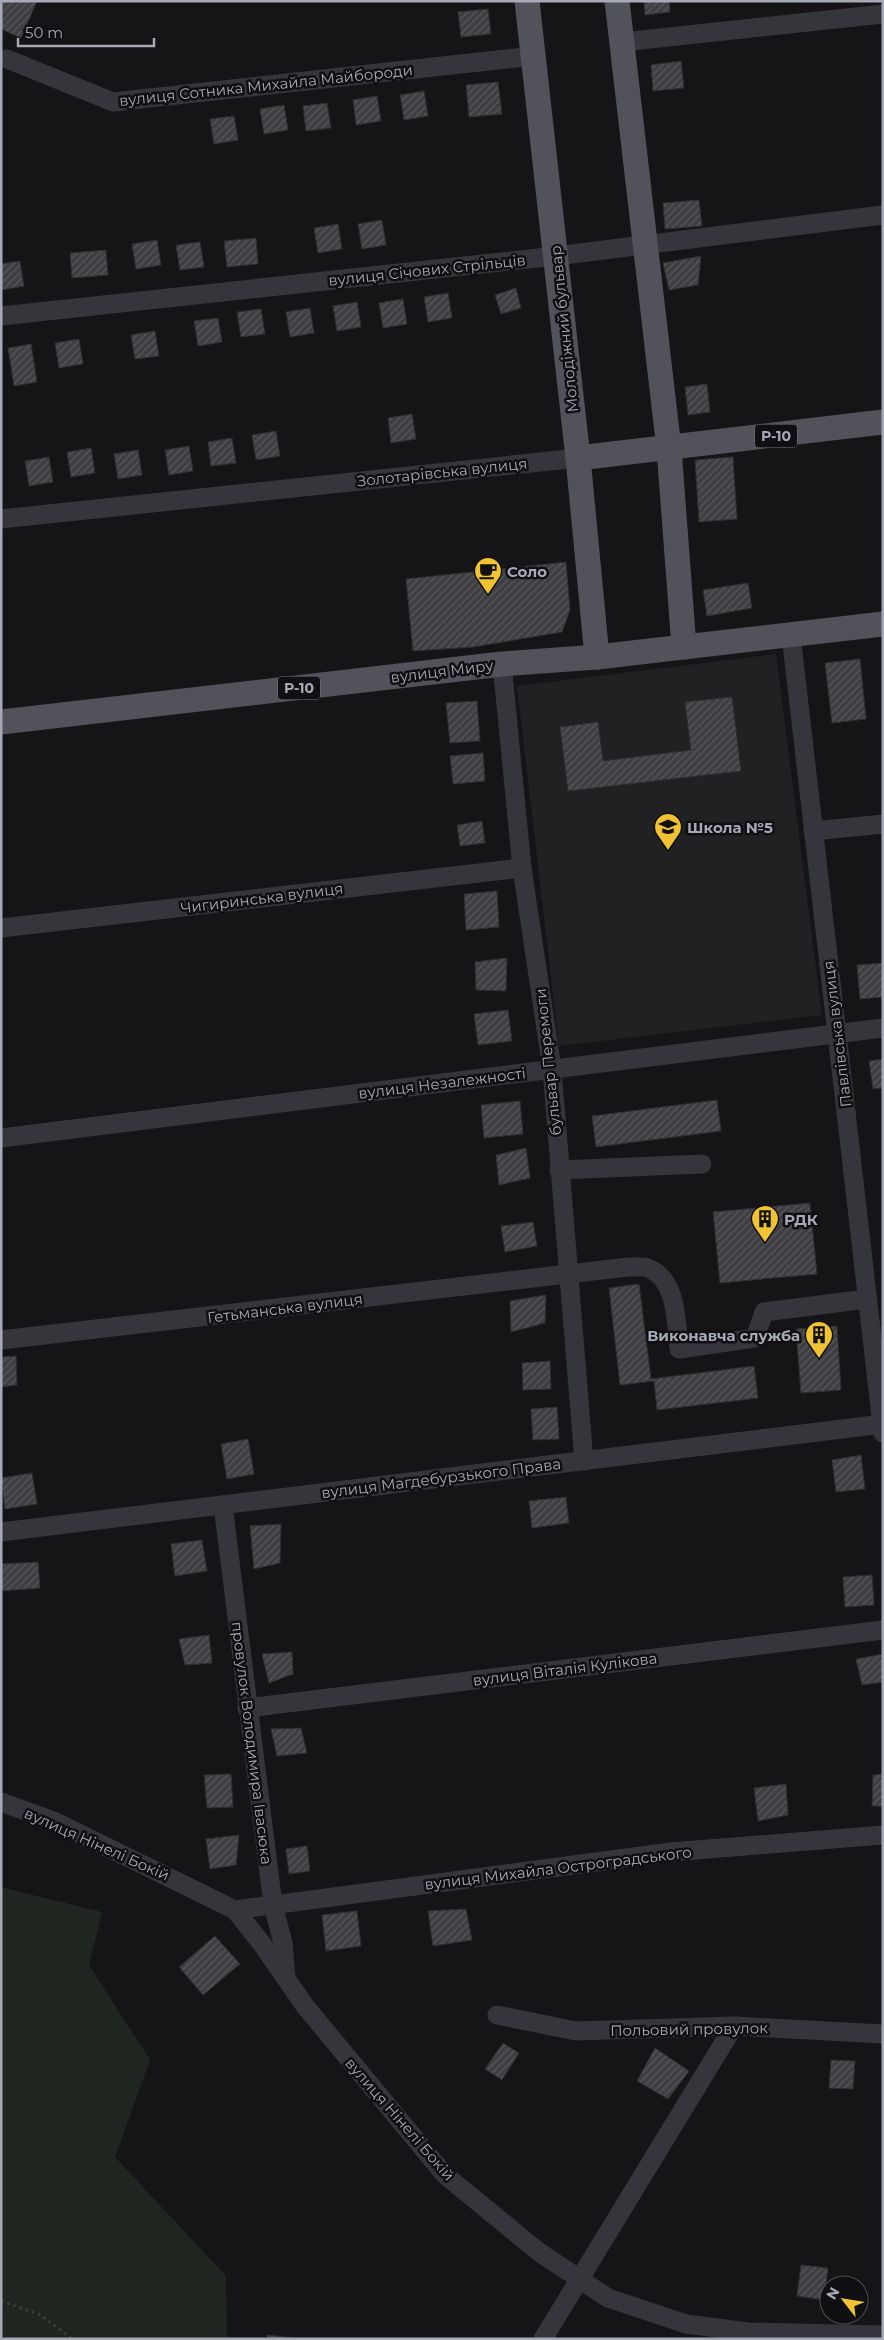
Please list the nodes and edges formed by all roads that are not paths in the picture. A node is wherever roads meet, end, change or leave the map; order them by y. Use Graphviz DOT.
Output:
graph roads {
  1 [pos="527,1"];
  2 [pos="617,1"];
  3 [pos="883,14"];
  4 [pos="622,42"];
  5 [pos="534,56"];
  6 [pos="7,59"];
  7 [pos="883,215"];
  8 [pos="646,245"];
  9 [pos="556,256"];
  10 [pos="1,316"];
  11 [pos="883,422"];
  12 [pos="669,449"];
  13 [pos="578,458"];
  14 [pos="1,519"];
  15 [pos="883,624"];
  16 [pos="791,634"];
  17 [pos="684,647"];
  18 [pos="598,657"];
  19 [pos="502,664"];
  20 [pos="1,722"];
  21 [pos="883,824"];
  22 [pos="813,831"];
  23 [pos="522,868"];
  24 [pos="1,928"];
  25 [pos="883,1028"];
  26 [pos="838,1032"];
  27 [pos="552,1069"];
  28 [pos="1,1138"];
  29 [pos="702,1164"];
  30 [pos="559,1170"];
  31 [pos="568,1275"];
  32 [pos="867,1299"];
  33 [pos="1,1340"];
  34 [pos="882,1427"];
  35 [pos="584,1461"];
  36 [pos="223,1505"];
  37 [pos="1,1532"];
  38 [pos="883,1630"];
  39 [pos="247,1708"];
  40 [pos="1,1802"];
  41 [pos="883,1835"];
  42 [pos="273,1905"];
  43 [pos="235,1910"];
  44 [pos="286,1980"];
  45 [pos="497,2015"];
  46 [pos="734,2026"];
  47 [pos="883,2034"];
  48 [pos="580,2280"];
  49 [pos="882,2335"];
  50 [pos="543,2339"];
  1 -- 5 [label="main road, Молодіжний бульвар"];
  2 -- 4 [label="main road"];
  3 -- 4 [label="street"];
  4 -- 8 [label="main road"];
  5 -- 6 [label="street, вулиця Сотника Михайла Майбороди"];
  5 -- 9 [label="main road, Молодіжний бульвар"];
  7 -- 8 [label="street, вулиця Січових Стрільців"];
  8 -- 9 [label="street, вулиця Січових Стрільців"];
  8 -- 12 [label="main road"];
  9 -- 10 [label="street, вулиця Січових Стрільців"];
  9 -- 13 [label="main road, Молодіжний бульвар"];
  11 -- 12 [label="main road, Золотарівська вулиця / Р-10"];
  12 -- 13 [label="main road, Золотарівська вулиця / Р-10"];
  12 -- 17 [label="main road"];
  13 -- 14 [label="street, Золотарівська вулиця"];
  13 -- 18 [label="main road, Молодіжний бульвар"];
  15 -- 16 [label="main road, вулиця Миру / Р-10"];
  16 -- 17 [label="main road, вулиця Миру / Р-10"];
  16 -- 22 [label="street, Павлівська вулиця"];
  17 -- 18 [label="main road, вулиця Миру / Р-10"];
  18 -- 19 [label="main road, вулиця Миру / Р-10"];
  19 -- 20 [label="main road, вулиця Миру / Р-10"];
  19 -- 23 [label="street, бульвар Перемоги"];
  21 -- 22 [label="street"];
  22 -- 26 [label="street, Павлівська вулиця"];
  23 -- 24 [label="street, Чигиринська вулиця"];
  23 -- 27 [label="street, бульвар Перемоги"];
  25 -- 26 [label="street, вулиця Незалежності"];
  26 -- 27 [label="street, вулиця Незалежності"];
  26 -- 32 [label="street, Павлівська вулиця"];
  27 -- 28 [label="street, вулиця Незалежності"];
  27 -- 30 [label="street, бульвар Перемоги"];
  29 -- 30 [label="street"];
  30 -- 31 [label="street, бульвар Перемоги"];
  31 -- 32 [label="street, Гетьманська вулиця"];
  31 -- 33 [label="street, Гетьманська вулиця"];
  31 -- 35 [label="street, бульвар Перемоги"];
  32 -- 34 [label="street, Павлівська вулиця"];
  34 -- 35 [label="street, вулиця Магдебурзького Права"];
  35 -- 36 [label="street, вулиця Магдебурзького Права"];
  36 -- 37 [label="street, вулиця Магдебурзького Права"];
  36 -- 39 [label="street, провулок Володимира Івасюка"];
  38 -- 39 [label="street, вулиця Віталія Кулікова"];
  39 -- 42 [label="street, провулок Володимира Івасюка"];
  40 -- 43 [label="street, вулиця Нінелі Бокій"];
  41 -- 42 [label="street, вулиця Михайла Остроградського"];
  42 -- 43 [label="street, вулиця Михайла Остроградського"];
  42 -- 44 [label="street, провулок Володимира Івасюка"];
  43 -- 44 [label="street, вулиця Нінелі Бокій"];
  44 -- 48 [label="street, вулиця Нінелі Бокій"];
  45 -- 46 [label="street, Польовий провулок"];
  46 -- 47 [label="street, Польовий провулок"];
  46 -- 48 [label="street"];
  48 -- 49 [label="street, вулиця Нінелі Бокій"];
  48 -- 50 [label="street"];
}
